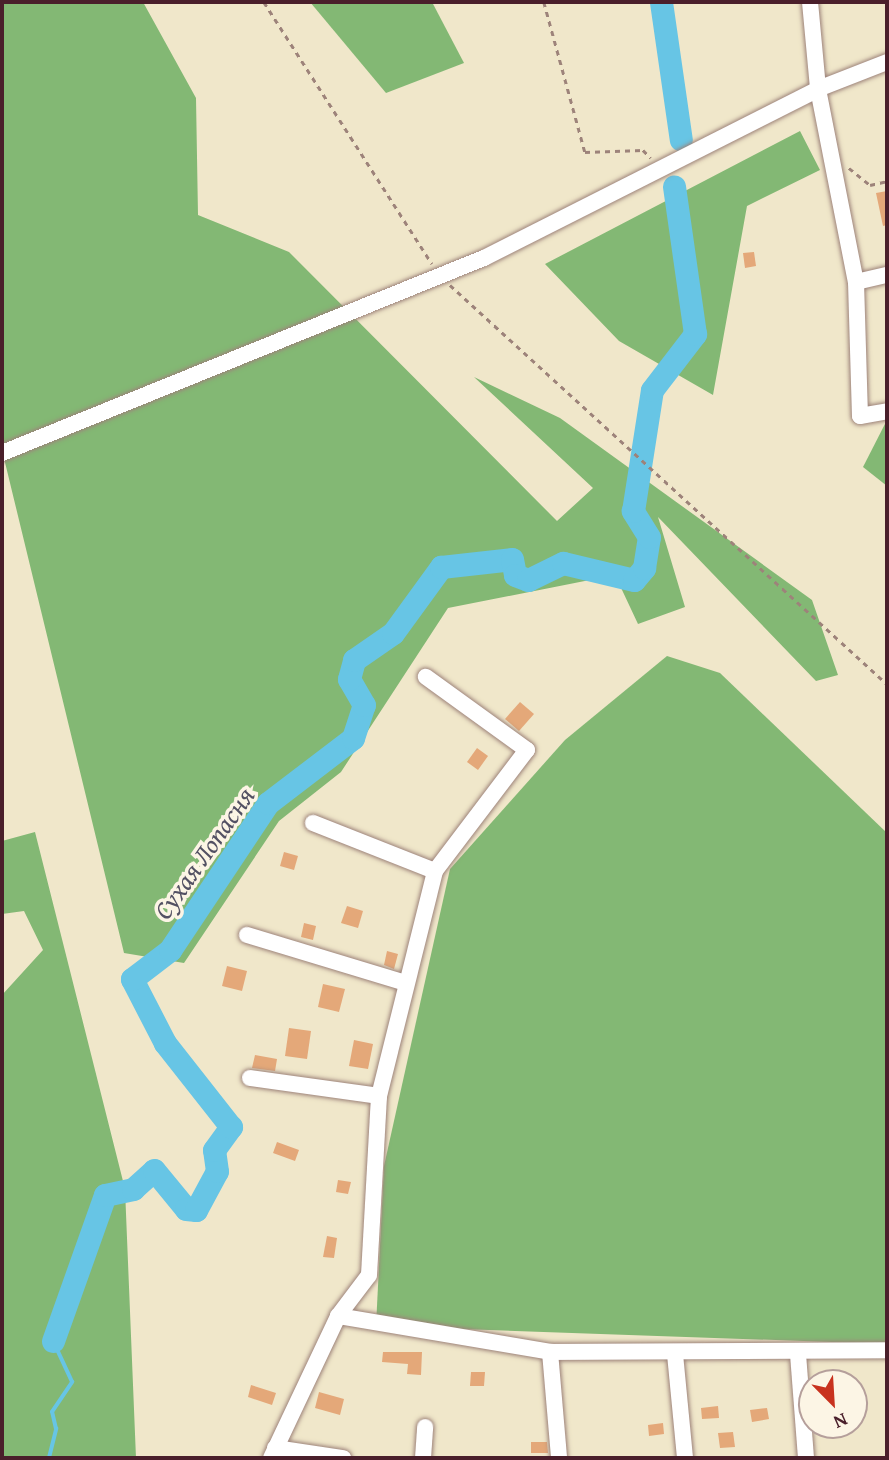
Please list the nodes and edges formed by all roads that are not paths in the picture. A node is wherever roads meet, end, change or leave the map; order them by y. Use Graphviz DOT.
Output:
graph roads {
  1 [pos="810,2"];
  2 [pos="887,62"];
  3 [pos="818,89"];
  4 [pos="887,275"];
  5 [pos="856,282"];
  6 [pos="887,411"];
  7 [pos="2,453"];
  8 [pos="426,677"];
  9 [pos="313,823"];
  10 [pos="435,872"];
  11 [pos="247,935"];
  12 [pos="406,983"];
  13 [pos="250,1078"];
  14 [pos="379,1096"];
  15 [pos="338,1316"];
  16 [pos="887,1350"];
  17 [pos="550,1352"];
  18 [pos="675,1354"];
  19 [pos="798,1354"];
  20 [pos="425,1427"];
  21 [pos="273,1453"];
  22 [pos="343,1458"];
  23 [pos="423,1458"];
  24 [pos="559,1458"];
  25 [pos="685,1458"];
  26 [pos="806,1458"];
  1 -- 3 [label="street"];
  2 -- 3 [label="street"];
  3 -- 5 [label="street"];
  3 -- 7 [label="street"];
  4 -- 5 [label="street"];
  5 -- 6 [label="street"];
  8 -- 10 [label="street"];
  9 -- 10 [label="street"];
  10 -- 12 [label="street"];
  11 -- 12 [label="street"];
  12 -- 14 [label="street"];
  13 -- 14 [label="street"];
  14 -- 15 [label="street"];
  15 -- 17 [label="street"];
  15 -- 21 [label="street"];
  16 -- 19 [label="street"];
  17 -- 18 [label="street"];
  17 -- 24 [label="street"];
  18 -- 19 [label="street"];
  18 -- 25 [label="street"];
  19 -- 26 [label="street"];
  20 -- 23 [label="street"];
  21 -- 22 [label="street"];
}
